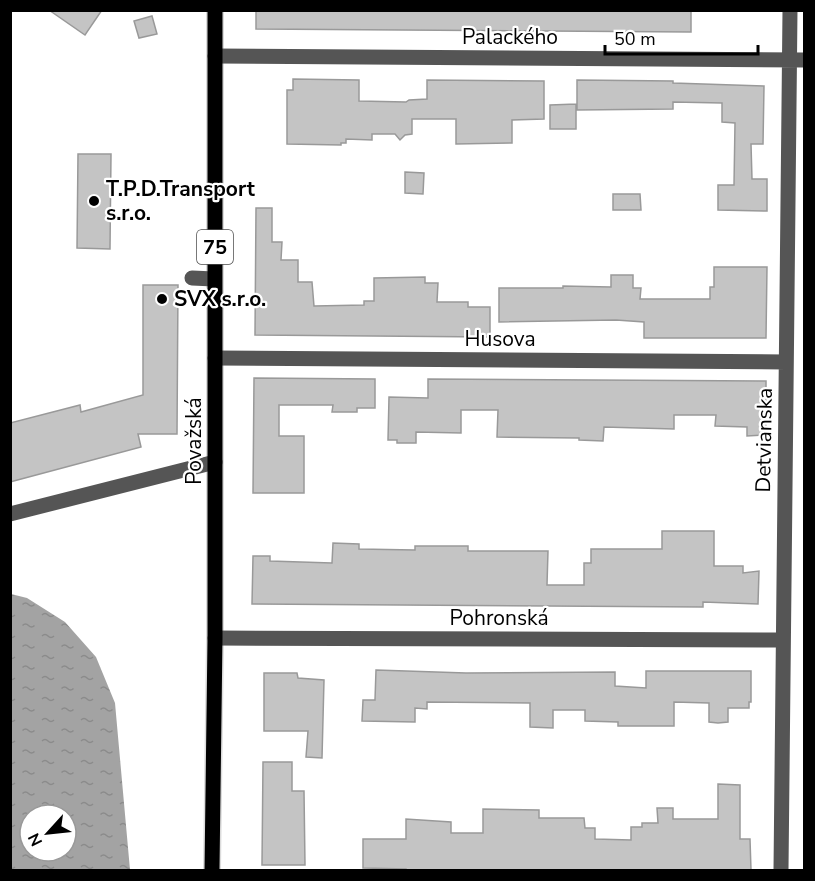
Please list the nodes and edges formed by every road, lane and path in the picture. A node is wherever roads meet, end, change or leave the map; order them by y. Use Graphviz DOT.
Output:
graph roads {
  1 [pos="215,10"];
  2 [pos="790,10"];
  3 [pos="215,56"];
  4 [pos="797,60"];
  5 [pos="192,278"];
  6 [pos="214,279"];
  7 [pos="215,358"];
  8 [pos="786,362"];
  9 [pos="215,462"];
  10 [pos="10,514"];
  11 [pos="215,638"];
  12 [pos="783,640"];
  13 [pos="212,870"];
  14 [pos="782,870"];
  1 -- 3 [label="main road, Považská / 75"];
  2 -- 4 [label="street, Detvianska"];
  3 -- 4 [label="street, Palackého"];
  3 -- 6 [label="main road, Považská / 75"];
  4 -- 8 [label="street, Detvianska"];
  5 -- 6 [label="street"];
  6 -- 7 [label="main road, Považská / 75"];
  7 -- 8 [label="street, Husova"];
  7 -- 9 [label="main road, Považská / 75"];
  8 -- 12 [label="street, Detvianska"];
  9 -- 10 [label="street"];
  9 -- 11 [label="main road, Považská / 75"];
  11 -- 12 [label="street, Pohronská"];
  11 -- 13 [label="main road, Považská / 75"];
  12 -- 14 [label="street, Detvianska"];
}
